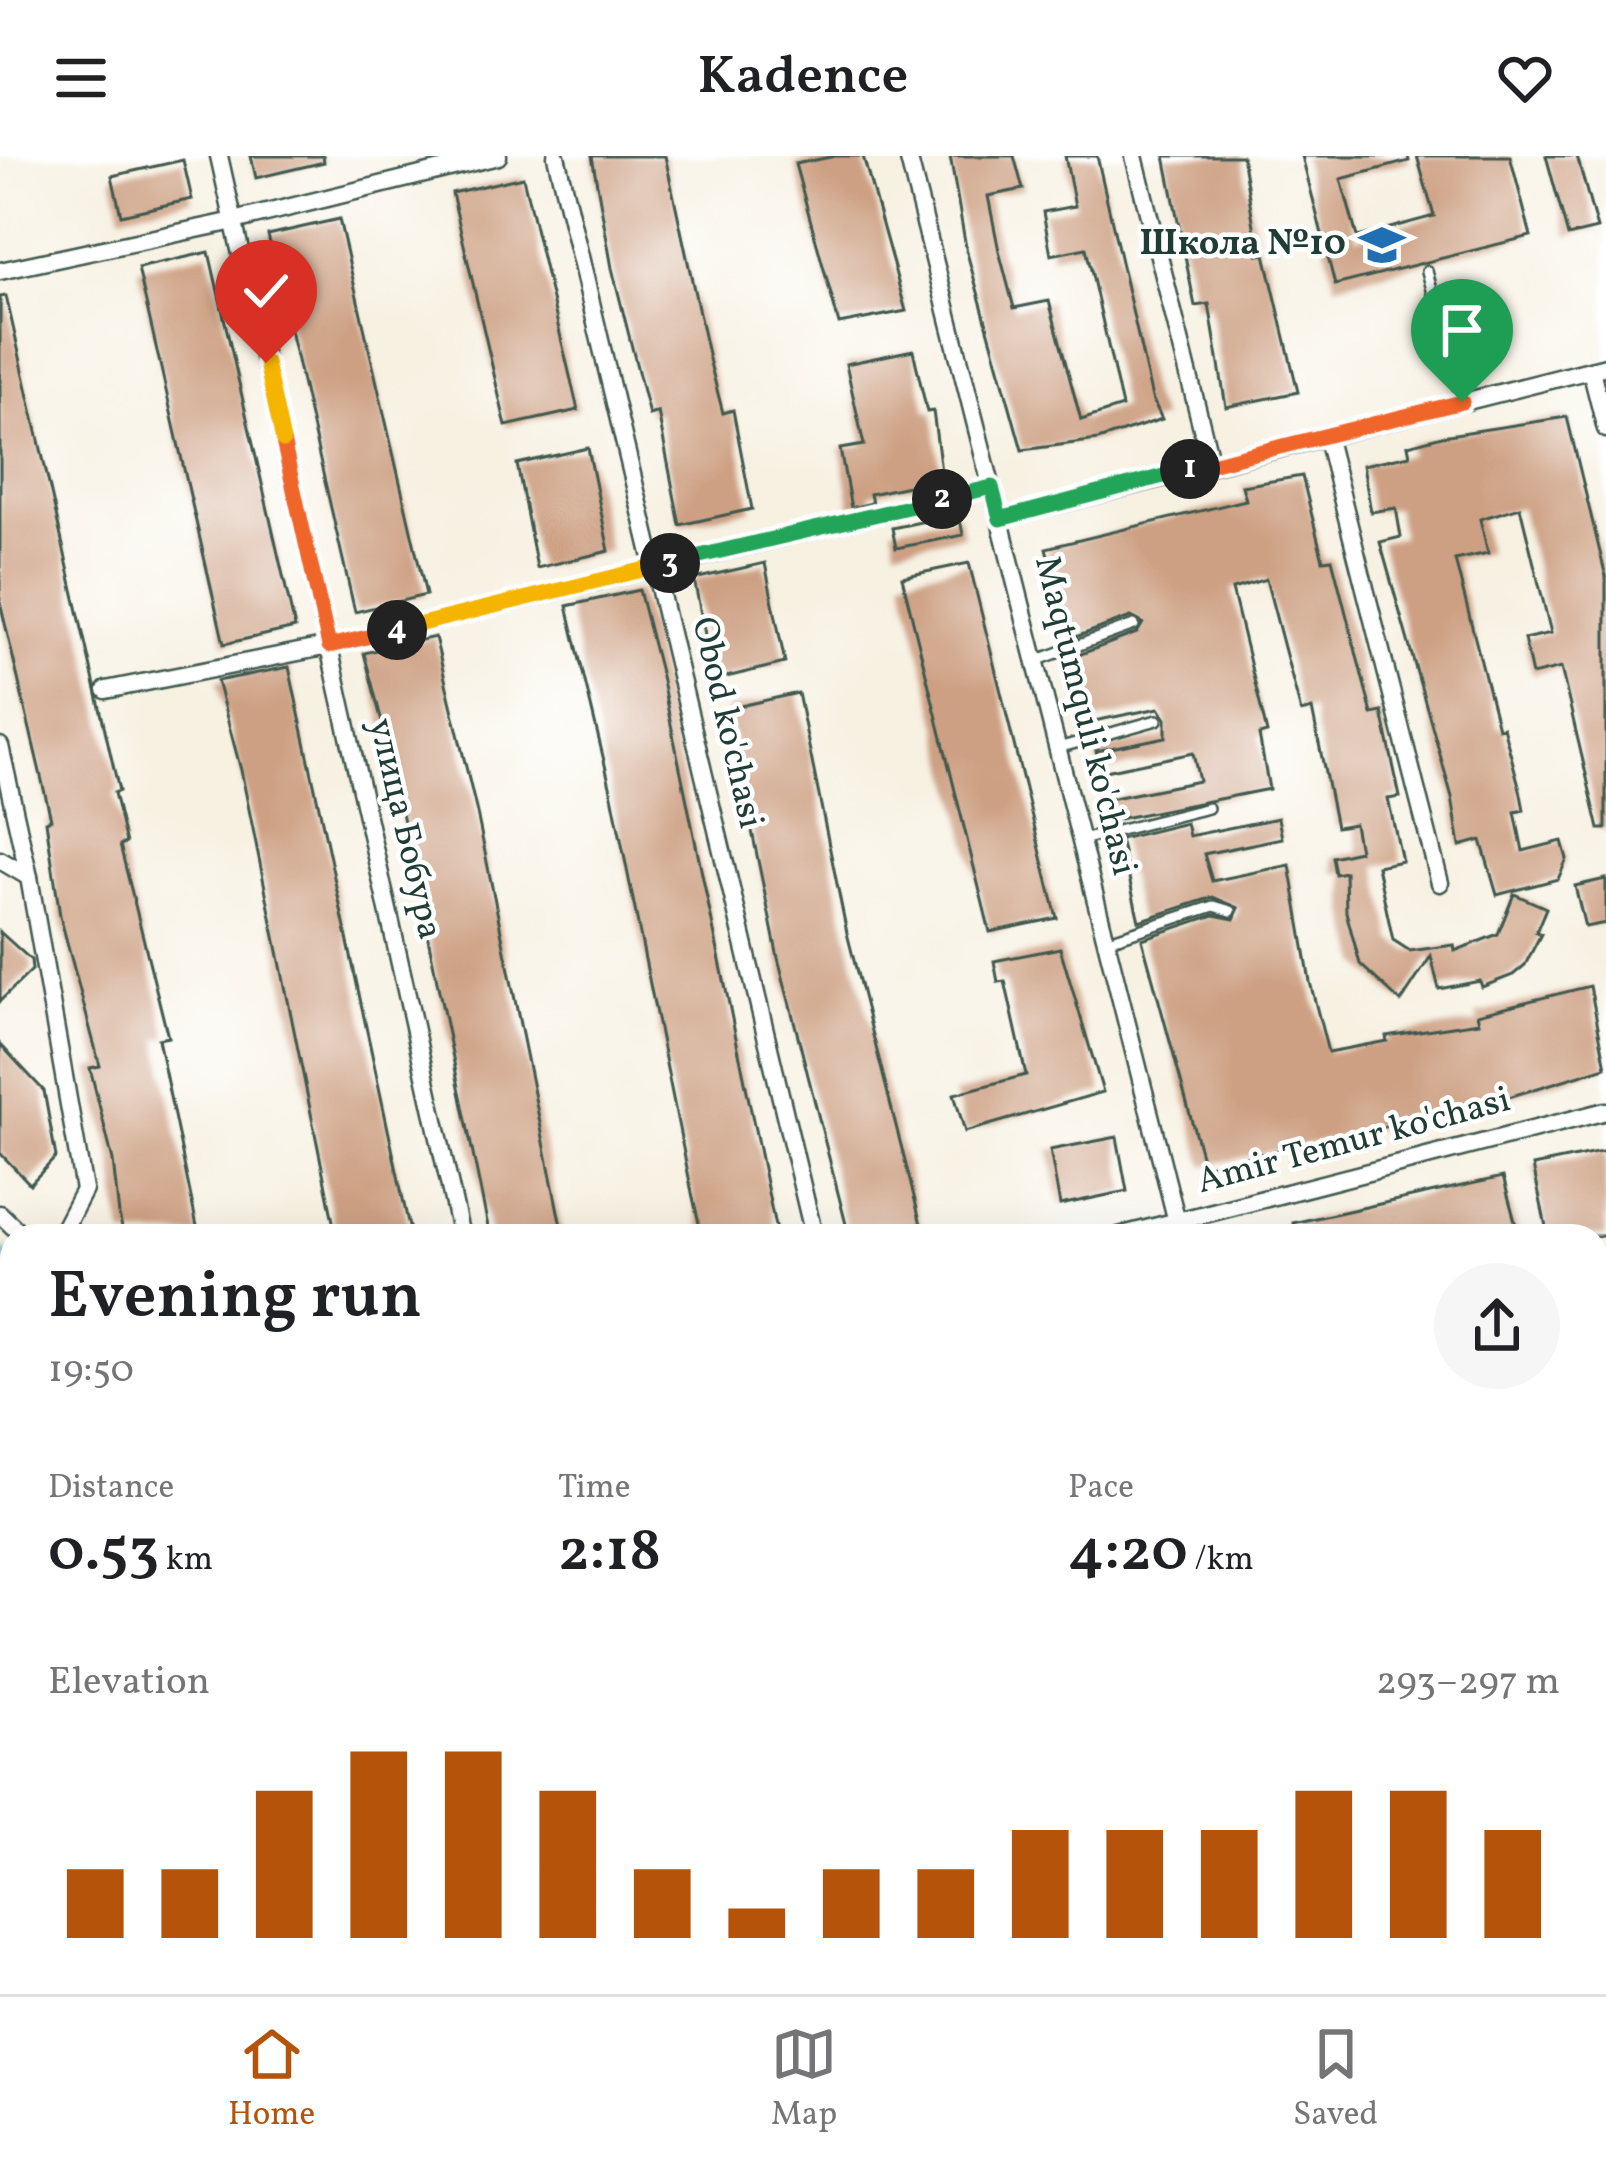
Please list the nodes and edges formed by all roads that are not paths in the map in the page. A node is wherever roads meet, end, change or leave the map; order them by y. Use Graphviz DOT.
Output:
graph roads {
  1 [pos="219,156"];
  2 [pos="498,156"];
  3 [pos="556,156"];
  4 [pos="908,156"];
  5 [pos="1134,156"];
  6 [pos="234,221"];
  7 [pos="0,271"];
  8 [pos="1427,271"];
  9 [pos="1599,368"];
  10 [pos="1462,402"];
  11 [pos="1606,429"];
  12 [pos="1326,435"];
  13 [pos="1211,464"];
  14 [pos="992,487"];
  15 [pos="1000,519"];
  16 [pos="654,567"];
  17 [pos="1134,625"];
  18 [pos="329,646"];
  19 [pos="1035,662"];
  20 [pos="106,690"];
  21 [pos="1157,720"];
  22 [pos="0,746"];
  23 [pos="1058,748"];
  24 [pos="1208,808"];
  25 [pos="1081,840"];
  26 [pos="0,860"];
  27 [pos="29,877"];
  28 [pos="1440,883"];
  29 [pos="1231,911"];
  30 [pos="1106,941"];
  31 [pos="1606,1111"];
  32 [pos="1177,1222"];
  33 [pos="66,1224"];
  34 [pos="458,1224"];
  35 [pos="811,1224"];
  36 [pos="1169,1224"];
  1 -- 6 [label="street, улица Бобура"];
  2 -- 6 [label="street"];
  3 -- 16 [label="street, Obod ko'chasi"];
  4 -- 14 [label="street, Maqtumquli ko'chasi"];
  5 -- 13 [label="street"];
  6 -- 7 [label="street"];
  6 -- 18 [label="street, улица Бобура"];
  8 -- 10 [label="lane"];
  9 -- 10 [label="street"];
  9 -- 11 [label="street"];
  10 -- 12 [label="street"];
  12 -- 13 [label="street"];
  12 -- 28 [label="street"];
  13 -- 15 [label="street"];
  14 -- 15 [label="street, Maqtumquli ko'chasi"];
  14 -- 16 [label="street"];
  15 -- 19 [label="street, Maqtumquli ko'chasi"];
  16 -- 18 [label="street"];
  16 -- 35 [label="street, Obod ko'chasi"];
  17 -- 19 [label="lane"];
  18 -- 20 [label="street"];
  18 -- 34 [label="street, улица Бобура"];
  19 -- 23 [label="street, Maqtumquli ko'chasi"];
  21 -- 23 [label="lane"];
  22 -- 27 [label="street"];
  23 -- 25 [label="street, Maqtumquli ko'chasi"];
  24 -- 25 [label="lane"];
  25 -- 30 [label="street, Maqtumquli ko'chasi"];
  26 -- 27 [label="street"];
  27 -- 33 [label="street"];
  29 -- 30 [label="lane"];
  30 -- 32 [label="street, Maqtumquli ko'chasi"];
  31 -- 32 [label="street, Amir Temur ko'chasi"];
  32 -- 36 [label="street, Amir Temur ko'chasi"];
}
